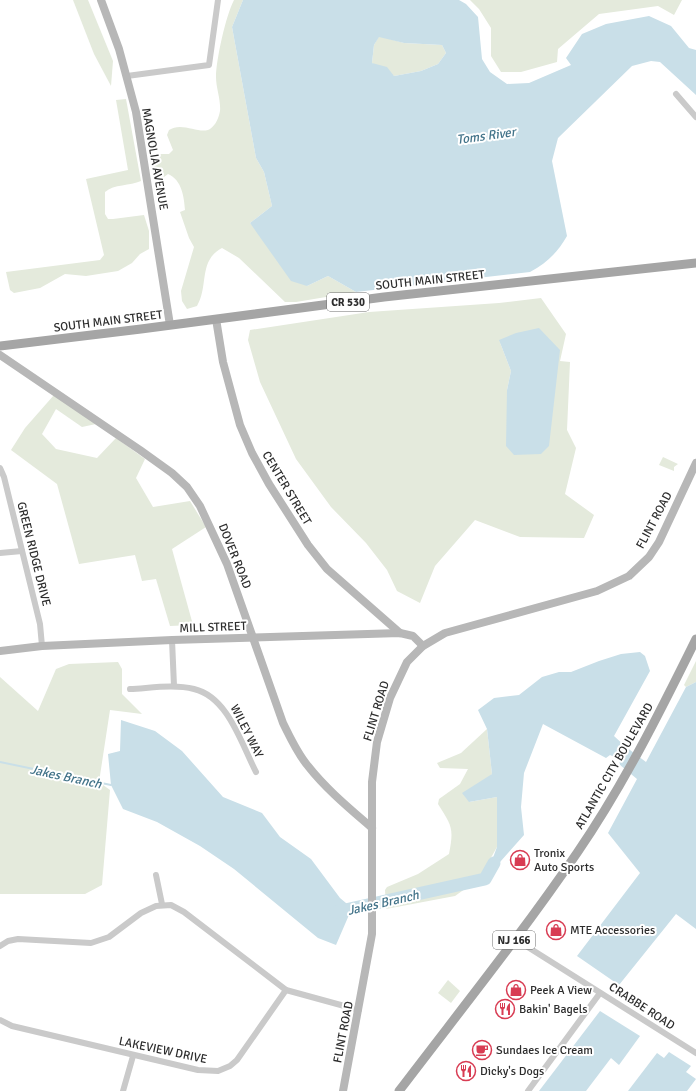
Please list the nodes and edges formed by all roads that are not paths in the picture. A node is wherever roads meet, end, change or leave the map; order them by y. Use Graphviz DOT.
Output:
graph roads {
  1 [pos="101,0"];
  2 [pos="218,0"];
  3 [pos="127,76"];
  4 [pos="676,94"];
  5 [pos="696,118"];
  6 [pos="696,263"];
  7 [pos="216,319"];
  8 [pos="170,325"];
  9 [pos="0,346"];
  10 [pos="0,355"];
  11 [pos="696,464"];
  12 [pos="0,468"];
  13 [pos="22,551"];
  14 [pos="0,553"];
  15 [pos="400,633"];
  16 [pos="254,637"];
  17 [pos="696,639"];
  18 [pos="172,640"];
  19 [pos="42,646"];
  20 [pos="423,646"];
  21 [pos="0,651"];
  22 [pos="174,686"];
  23 [pos="130,689"];
  24 [pos="256,772"];
  25 [pos="372,828"];
  26 [pos="156,875"];
  27 [pos="162,904"];
  28 [pos="514,939"];
  29 [pos="0,946"];
  30 [pos="286,990"];
  31 [pos="600,993"];
  32 [pos="359,1010"];
  33 [pos="0,1020"];
  34 [pos="696,1054"];
  35 [pos="133,1056"];
  36 [pos="123,1091"];
  37 [pos="343,1091"];
  38 [pos="399,1091"];
  39 [pos="528,1091"];
  1 -- 3 [label="street, MAGNOLIA AVENUE"];
  2 -- 3 [label="street"];
  3 -- 8 [label="street, MAGNOLIA AVENUE"];
  4 -- 5 [label="street"];
  6 -- 7 [label="main road, SOUTH MAIN STREET / CR 530"];
  7 -- 8 [label="main road, SOUTH MAIN STREET / CR 530"];
  7 -- 15 [label="street, CENTER STREET"];
  8 -- 9 [label="main road, SOUTH MAIN STREET / CR 530"];
  10 -- 16 [label="street, DOVER ROAD"];
  11 -- 20 [label="street, FLINT ROAD"];
  12 -- 13 [label="street, GREEN RIDGE DRIVE"];
  13 -- 14 [label="street"];
  13 -- 19 [label="street, GREEN RIDGE DRIVE"];
  15 -- 16 [label="street, MILL STREET"];
  15 -- 20 [label="street, MILL STREET"];
  16 -- 18 [label="street, MILL STREET"];
  16 -- 25 [label="street, DOVER ROAD"];
  17 -- 28 [label="main road, ATLANTIC CITY BOULEVARD / NJ 166"];
  18 -- 19 [label="street, MILL STREET"];
  18 -- 22 [label="street"];
  19 -- 21 [label="street, MILL STREET"];
  20 -- 25 [label="street, FLINT ROAD"];
  22 -- 23 [label="street, WILEY WAY"];
  22 -- 24 [label="street, WILEY WAY"];
  25 -- 32 [label="street, FLINT ROAD"];
  26 -- 27 [label="street"];
  27 -- 29 [label="street"];
  27 -- 30 [label="street"];
  28 -- 31 [label="street, CRABBE ROAD"];
  28 -- 38 [label="main road, ATLANTIC CITY BOULEVARD / NJ 166"];
  30 -- 32 [label="street"];
  30 -- 35 [label="street, LAKEVIEW DRIVE"];
  31 -- 34 [label="street, CRABBE ROAD"];
  31 -- 39 [label="street"];
  32 -- 37 [label="street, FLINT ROAD"];
  33 -- 35 [label="street, LAKEVIEW DRIVE"];
  35 -- 36 [label="street"];
}
